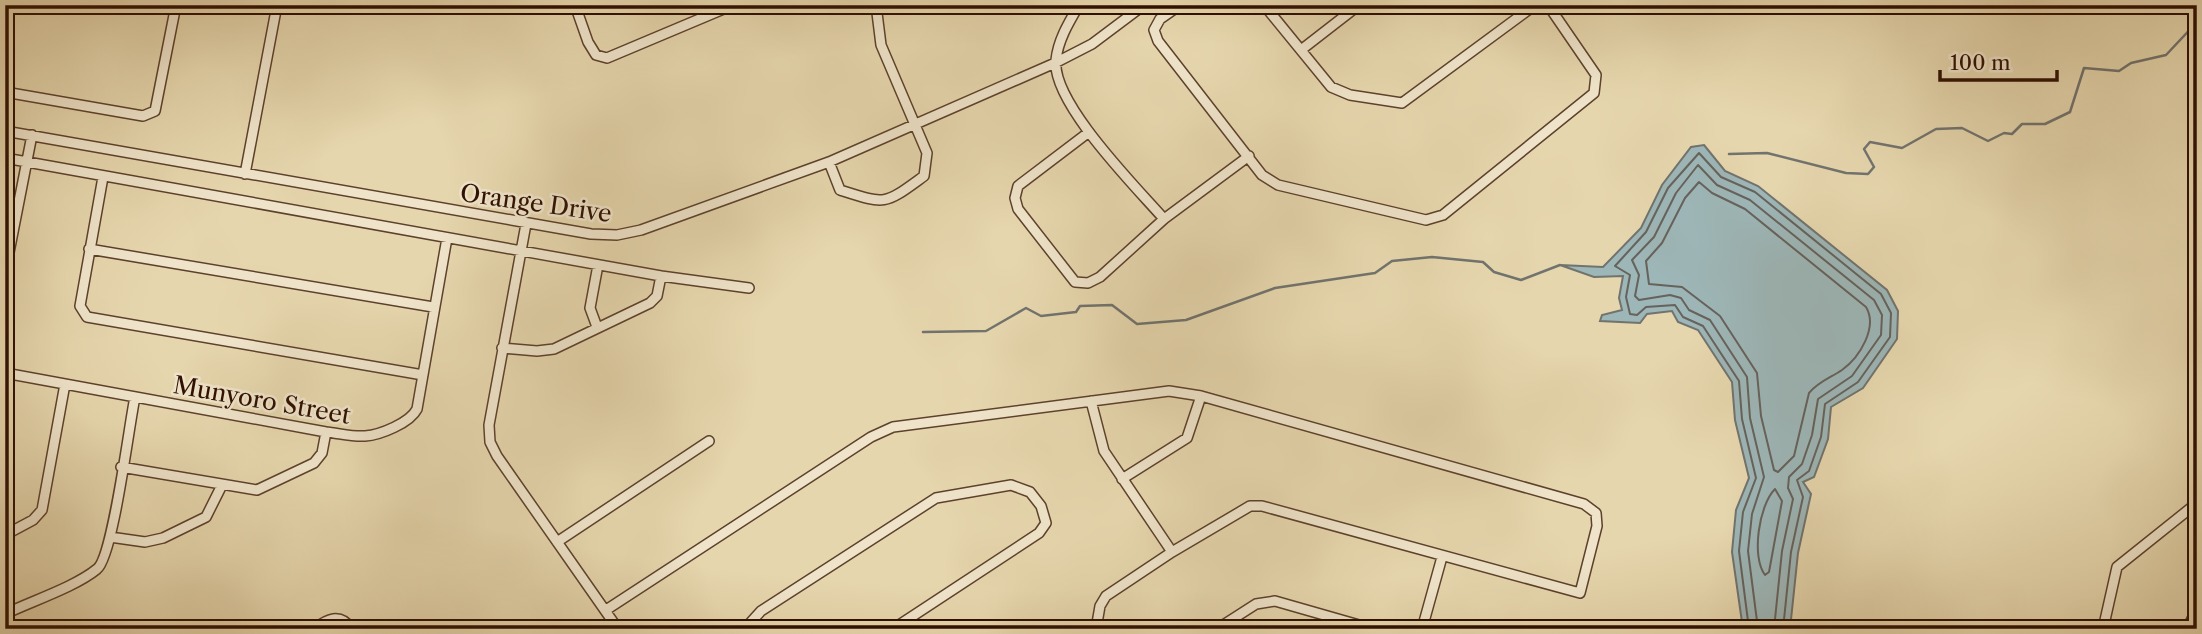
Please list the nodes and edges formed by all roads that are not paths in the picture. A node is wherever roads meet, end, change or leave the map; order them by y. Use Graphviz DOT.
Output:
graph roads {
  1 [pos="176,5"];
  2 [pos="276,5"];
  3 [pos="575,5"];
  4 [pos="733,5"];
  5 [pos="876,5"];
  6 [pos="1079,5"];
  7 [pos="1144,5"];
  8 [pos="1180,5"];
  9 [pos="1264,5"];
  10 [pos="1359,5"];
  11 [pos="1535,5"];
  12 [pos="1548,5"];
  13 [pos="1301,50"];
  14 [pos="1055,63"];
  15 [pos="5,92"];
  16 [pos="915,123"];
  17 [pos="5,131"];
  18 [pos="1089,132"];
  19 [pos="32,135"];
  20 [pos="1249,156"];
  21 [pos="5,158"];
  22 [pos="26,161"];
  23 [pos="829,162"];
  24 [pos="245,174"];
  25 [pos="103,177"];
  26 [pos="1164,219"];
  27 [pos="526,224"];
  28 [pos="447,238"];
  29 [pos="89,248"];
  30 [pos="522,251"];
  31 [pos="598,265"];
  32 [pos="5,273"];
  33 [pos="661,276"];
  34 [pos="749,288"];
  35 [pos="433,307"];
  36 [pos="597,327"];
  37 [pos="502,348"];
  38 [pos="5,373"];
  39 [pos="423,375"];
  40 [pos="65,384"];
  41 [pos="1201,396"];
  42 [pos="135,397"];
  43 [pos="1091,401"];
  44 [pos="326,432"];
  45 [pos="709,441"];
  46 [pos="121,467"];
  47 [pos="1122,479"];
  48 [pos="222,485"];
  49 [pos="2197,503"];
  50 [pos="5,535"];
  51 [pos="110,537"];
  52 [pos="557,542"];
  53 [pos="1172,552"];
  54 [pos="1442,557"];
  55 [pos="2197,609"];
  56 [pos="606,610"];
  57 [pos="5,614"];
  58 [pos="314,629"];
  59 [pos="352,629"];
  60 [pos="618,629"];
  61 [pos="751,629"];
  62 [pos="893,629"];
  63 [pos="1096,629"];
  64 [pos="1217,629"];
  65 [pos="1373,629"];
  66 [pos="1422,629"];
  67 [pos="2103,629"];
  68 [pos="2187,629"];
  1 -- 15 [label="street"];
  2 -- 24 [label="street"];
  3 -- 4 [label="street"];
  5 -- 16 [label="street"];
  6 -- 14 [label="street"];
  7 -- 14 [label="street, Orange Drive"];
  8 -- 20 [label="street"];
  9 -- 13 [label="street"];
  10 -- 13 [label="street"];
  11 -- 13 [label="street"];
  12 -- 20 [label="street"];
  14 -- 16 [label="street, Orange Drive"];
  14 -- 18 [label="street"];
  16 -- 23 [label="street, Orange Drive"];
  16 -- 23 [label="street"];
  17 -- 19 [label="street, Orange Drive"];
  18 -- 26 [label="street"];
  18 -- 26 [label="street"];
  19 -- 22 [label="street"];
  19 -- 24 [label="street, Orange Drive"];
  20 -- 26 [label="street"];
  21 -- 22 [label="street"];
  22 -- 25 [label="street"];
  22 -- 32 [label="street"];
  23 -- 27 [label="street, Orange Drive"];
  24 -- 27 [label="street, Orange Drive"];
  25 -- 28 [label="street"];
  25 -- 29 [label="street"];
  27 -- 30 [label="street"];
  28 -- 30 [label="street"];
  28 -- 35 [label="street, Munyoro Street"];
  29 -- 35 [label="street"];
  29 -- 39 [label="street"];
  30 -- 31 [label="street"];
  30 -- 37 [label="street"];
  31 -- 33 [label="street"];
  31 -- 36 [label="street"];
  33 -- 34 [label="street"];
  33 -- 36 [label="street"];
  35 -- 39 [label="street, Munyoro Street"];
  36 -- 37 [label="street"];
  37 -- 52 [label="street"];
  38 -- 40 [label="street, Munyoro Street"];
  39 -- 44 [label="street, Munyoro Street"];
  40 -- 42 [label="street, Munyoro Street"];
  40 -- 50 [label="street"];
  41 -- 43 [label="street"];
  41 -- 47 [label="street"];
  41 -- 54 [label="street"];
  42 -- 44 [label="street, Munyoro Street"];
  42 -- 46 [label="street"];
  43 -- 47 [label="street"];
  43 -- 56 [label="street"];
  44 -- 48 [label="street"];
  45 -- 52 [label="street"];
  46 -- 48 [label="street"];
  46 -- 51 [label="street"];
  47 -- 53 [label="street"];
  48 -- 51 [label="street"];
  49 -- 67 [label="street"];
  51 -- 57 [label="street"];
  52 -- 56 [label="street"];
  53 -- 54 [label="street"];
  53 -- 63 [label="street"];
  54 -- 66 [label="street"];
  55 -- 68 [label="street"];
  56 -- 60 [label="street"];
  58 -- 59 [label="street"];
  61 -- 62 [label="street"];
  64 -- 65 [label="street"];
}
